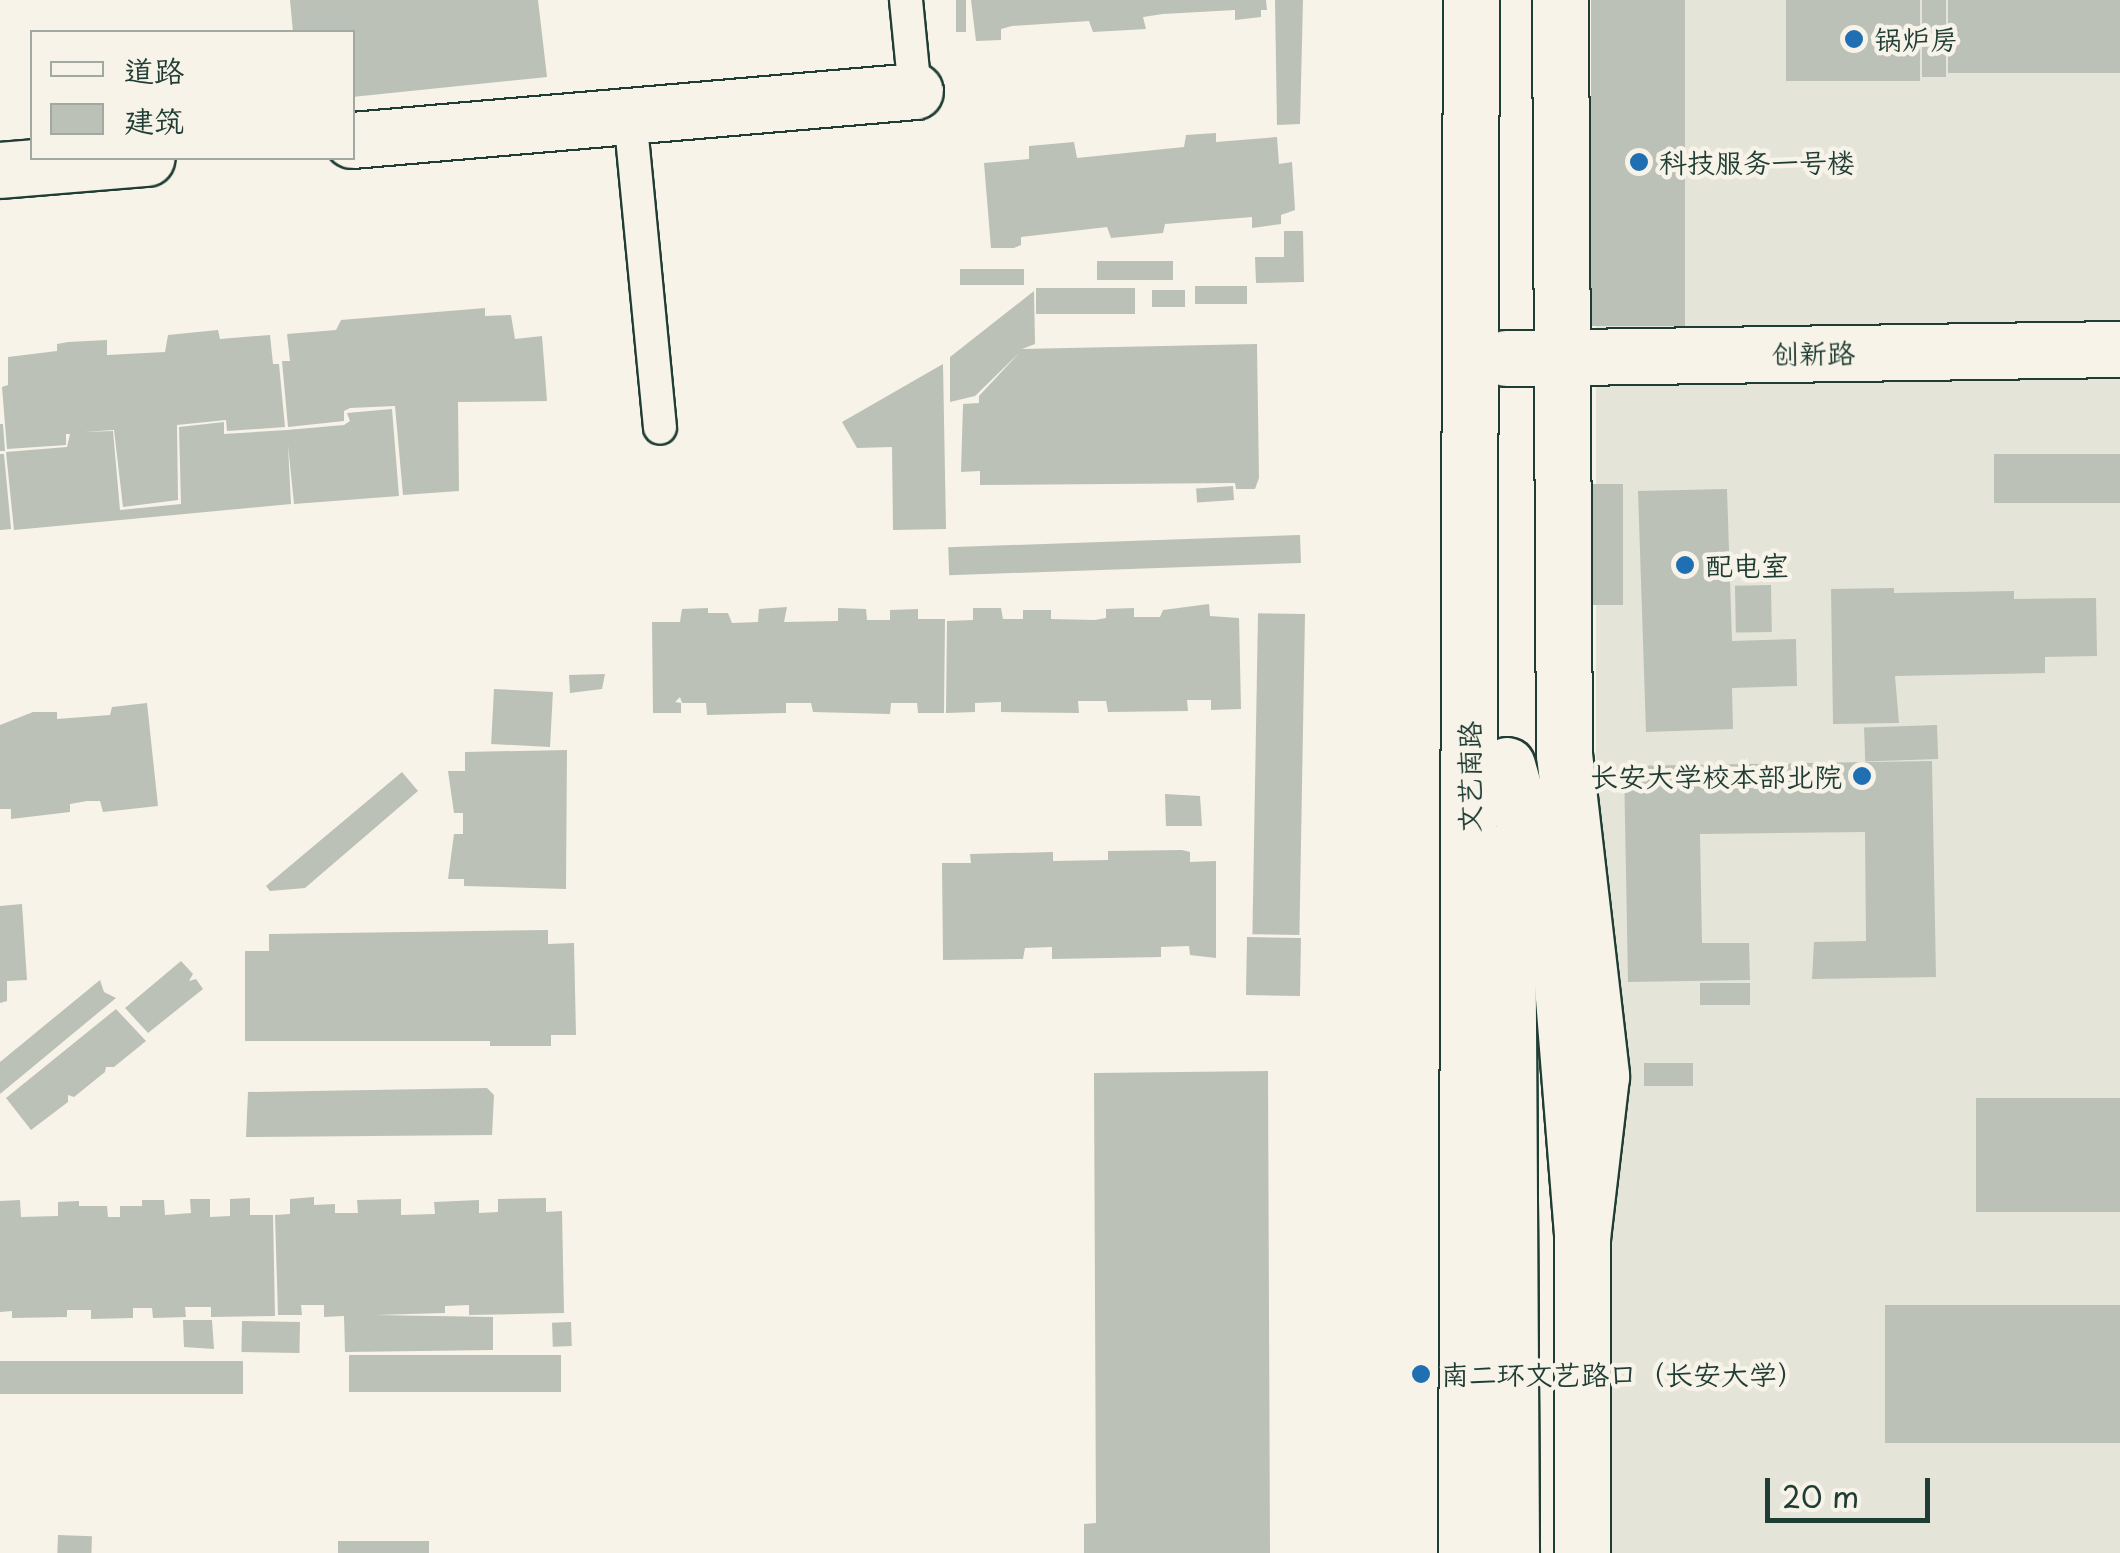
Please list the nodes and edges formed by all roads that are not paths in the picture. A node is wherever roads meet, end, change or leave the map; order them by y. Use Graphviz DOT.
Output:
graph roads {
  1 [pos="906,0"];
  2 [pos="1470,0"];
  3 [pos="1506,0"];
  4 [pos="1560,0"];
  5 [pos="915,90"];
  6 [pos="630,116"];
  7 [pos="355,140"];
  8 [pos="122,160"];
  9 [pos="0,170"];
  10 [pos="2120,349"];
  11 [pos="1562,356"];
  12 [pos="1506,358"];
  13 [pos="660,428"];
  14 [pos="1506,765"];
  15 [pos="1582,1237"];
  16 [pos="1466,1553"];
  17 [pos="1512,1553"];
  18 [pos="1582,1553"];
  1 -- 5 [label="lane"];
  2 -- 16 [label="main road, 文艺南路"];
  3 -- 12 [label="main road, 文艺南路"];
  4 -- 11 [label="main road"];
  5 -- 6 [label="main road"];
  6 -- 7 [label="main road"];
  6 -- 13 [label="lane"];
  8 -- 9 [label="main road"];
  10 -- 11 [label="main road, 创新路"];
  11 -- 12 [label="main road, 创新路"];
  11 -- 15 [label="main road"];
  12 -- 14 [label="main road, 文艺南路"];
  14 -- 15 [label="main road"];
  14 -- 17 [label="main road, 文艺南路"];
  15 -- 18 [label="main road"];
}
